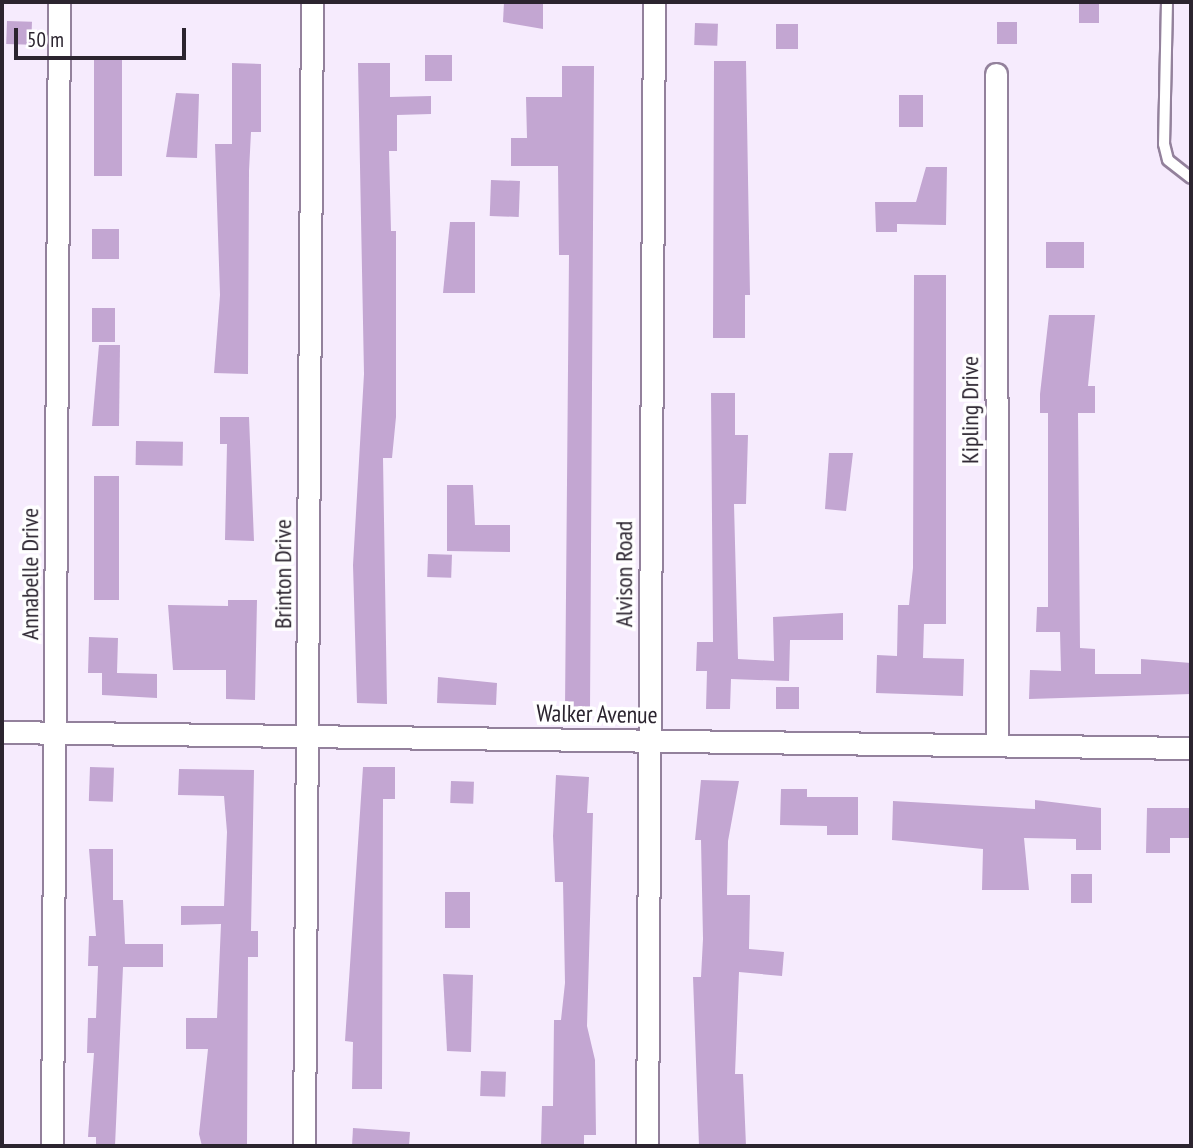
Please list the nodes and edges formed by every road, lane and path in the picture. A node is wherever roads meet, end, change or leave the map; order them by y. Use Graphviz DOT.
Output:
graph roads {
  1 [pos="59,2"];
  2 [pos="312,2"];
  3 [pos="654,2"];
  4 [pos="1167,2"];
  5 [pos="996,74"];
  6 [pos="1191,178"];
  7 [pos="2,732"];
  8 [pos="55,734"];
  9 [pos="309,737"];
  10 [pos="650,741"];
  11 [pos="998,746"];
  12 [pos="1191,748"];
  13 [pos="52,1146"];
  14 [pos="304,1146"];
  15 [pos="648,1146"];
  1 -- 8 [label="street, Annabelle Drive"];
  2 -- 9 [label="street, Brinton Drive"];
  3 -- 10 [label="street, Alvison Road"];
  4 -- 6 [label="lane"];
  5 -- 11 [label="street, Kipling Drive"];
  7 -- 8 [label="street, Walker Avenue"];
  8 -- 9 [label="street, Walker Avenue"];
  8 -- 13 [label="street, Annabelle Drive"];
  9 -- 10 [label="street, Walker Avenue"];
  9 -- 14 [label="street, Brinton Drive"];
  10 -- 11 [label="street, Walker Avenue"];
  10 -- 15 [label="street, Alvison Road"];
  11 -- 12 [label="street, Walker Avenue"];
}
